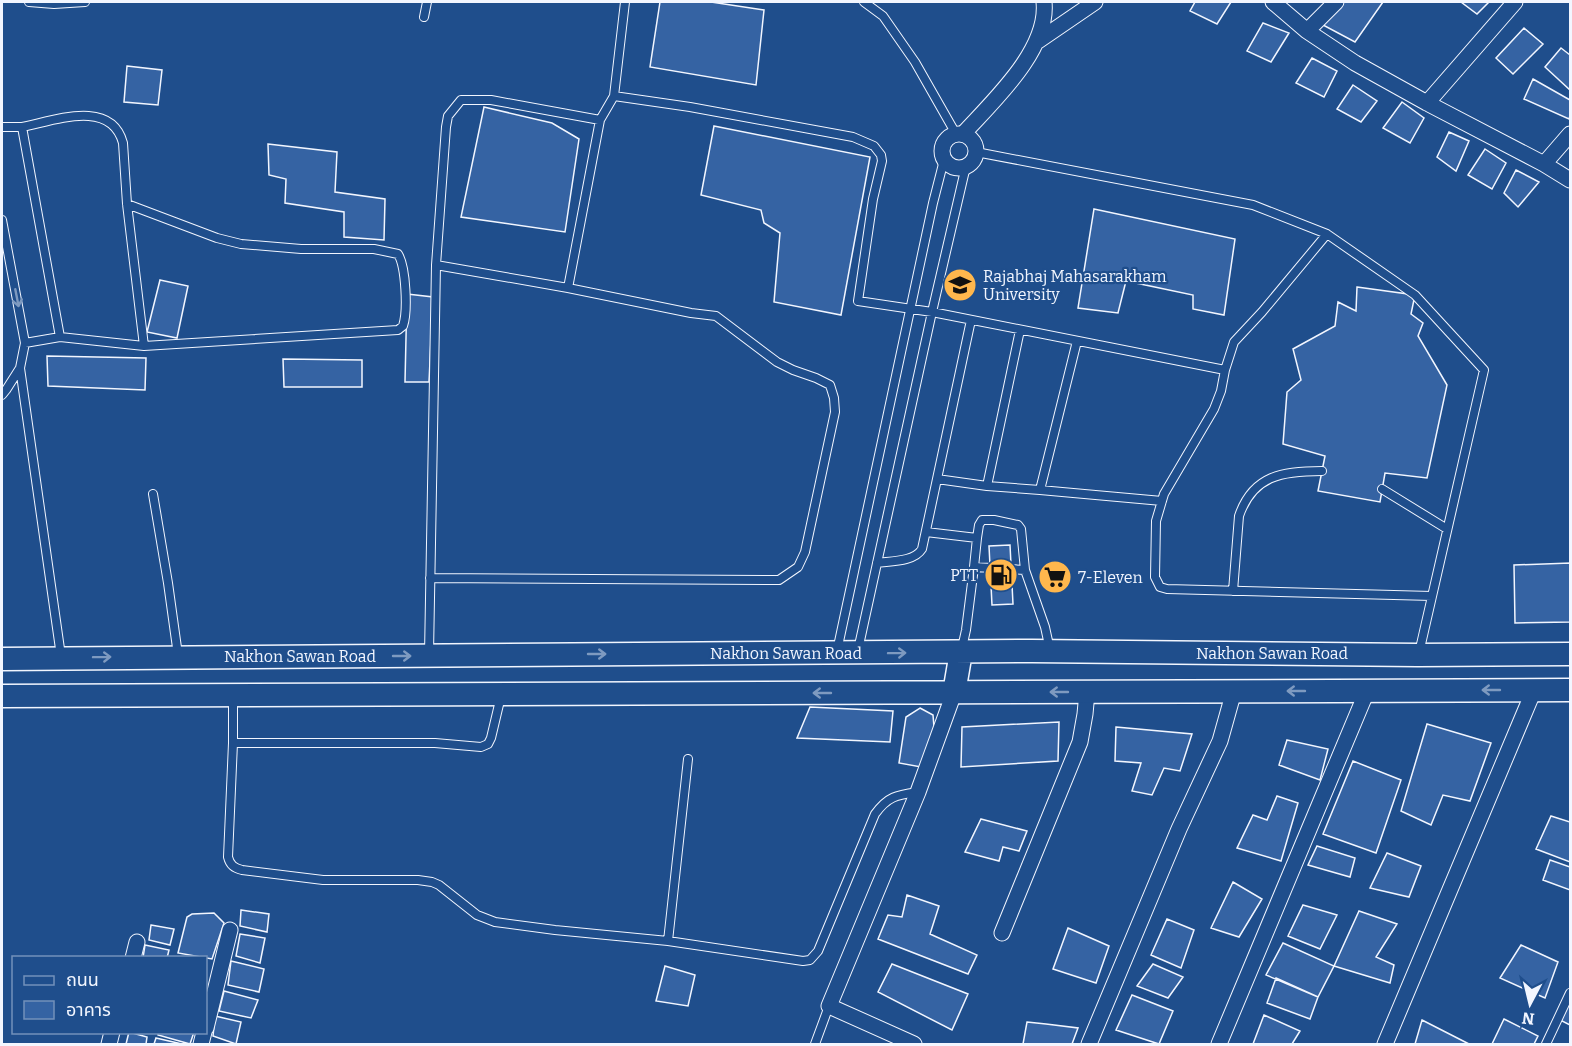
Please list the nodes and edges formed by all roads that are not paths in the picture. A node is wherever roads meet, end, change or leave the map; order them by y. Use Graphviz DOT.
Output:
graph roads {
  1 [pos="29,2"];
  2 [pos="85,2"];
  3 [pos="427,2"];
  4 [pos="625,2"];
  5 [pos="864,2"];
  6 [pos="1044,2"];
  7 [pos="1095,2"];
  8 [pos="1273,2"];
  9 [pos="1336,2"];
  10 [pos="1515,2"];
  11 [pos="424,17"];
  12 [pos="1307,32"];
  13 [pos="1038,40"];
  14 [pos="614,96"];
  15 [pos="1427,103"];
  16 [pos="600,120"];
  17 [pos="22,127"];
  18 [pos="2,128"];
  19 [pos="960,134"];
  20 [pos="1570,134"];
  21 [pos="976,152"];
  22 [pos="944,160"];
  23 [pos="1544,164"];
  24 [pos="966,166"];
  25 [pos="1570,180"];
  26 [pos="127,204"];
  27 [pos="2,220"];
  28 [pos="1327,234"];
  29 [pos="436,265"];
  30 [pos="568,288"];
  31 [pos="912,308"];
  32 [pos="932,312"];
  33 [pos="971,320"];
  34 [pos="1020,330"];
  35 [pos="60,337"];
  36 [pos="1077,341"];
  37 [pos="25,343"];
  38 [pos="144,346"];
  39 [pos="20,368"];
  40 [pos="1225,370"];
  41 [pos="2,395"];
  42 [pos="1322,471"];
  43 [pos="937,479"];
  44 [pos="987,486"];
  45 [pos="1382,489"];
  46 [pos="1040,490"];
  47 [pos="153,494"];
  48 [pos="1162,501"];
  49 [pos="1447,529"];
  50 [pos="926,532"];
  51 [pos="977,538"];
  52 [pos="877,563"];
  53 [pos="974,567"];
  54 [pos="1025,570"];
  55 [pos="430,578"];
  56 [pos="1233,591"];
  57 [pos="1432,596"];
  58 [pos="961,652"];
  59 [pos="1051,652"];
  60 [pos="847,653"];
  61 [pos="1570,654"];
  62 [pos="1418,655"];
  63 [pos="429,656"];
  64 [pos="178,657"];
  65 [pos="61,658"];
  66 [pos="2,659"];
  67 [pos="1534,690"];
  68 [pos="1570,690"];
  69 [pos="1234,691"];
  70 [pos="1367,691"];
  71 [pos="1087,692"];
  72 [pos="954,693"];
  73 [pos="501,695"];
  74 [pos="2,696"];
  75 [pos="233,696"];
  76 [pos="232,743"];
  77 [pos="688,759"];
  78 [pos="918,792"];
  79 [pos="230,930"];
  80 [pos="1002,933"];
  81 [pos="668,941"];
  82 [pos="137,942"];
  83 [pos="132,956"];
  84 [pos="1570,993"];
  85 [pos="830,1006"];
  86 [pos="207,1024"];
  87 [pos="815,1044"];
  88 [pos="914,1044"];
  89 [pos="1089,1044"];
  90 [pos="1219,1044"];
  91 [pos="1385,1044"];
  92 [pos="1546,1044"];
  1 -- 2 [label="lane"];
  3 -- 11 [label="lane"];
  4 -- 14 [label="lane"];
  5 -- 19 [label="lane"];
  6 -- 13 [label="street"];
  7 -- 13 [label="street"];
  8 -- 12 [label="street"];
  9 -- 12 [label="street"];
  10 -- 15 [label="street"];
  12 -- 15 [label="street"];
  13 -- 19 [label="street"];
  14 -- 16 [label="lane"];
  14 -- 31 [label="lane"];
  15 -- 23 [label="street"];
  16 -- 29 [label="lane"];
  16 -- 30 [label="lane"];
  17 -- 18 [label="lane"];
  17 -- 26 [label="lane"];
  17 -- 35 [label="lane"];
  19 -- 21 [label="street"];
  19 -- 22 [label="street"];
  20 -- 23 [label="street"];
  21 -- 24 [label="street"];
  21 -- 28 [label="lane"];
  22 -- 24 [label="street"];
  22 -- 31 [label="lane"];
  23 -- 25 [label="street"];
  24 -- 32 [label="lane"];
  26 -- 38 [label="lane"];
  26 -- 38 [label="lane"];
  27 -- 37 [label="lane, one-way"];
  28 -- 40 [label="lane"];
  28 -- 49 [label="lane"];
  29 -- 30 [label="lane"];
  29 -- 55 [label="lane"];
  30 -- 55 [label="lane"];
  31 -- 32 [label="lane"];
  31 -- 60 [label="lane"];
  32 -- 33 [label="lane"];
  32 -- 52 [label="lane"];
  33 -- 34 [label="lane"];
  33 -- 43 [label="lane"];
  34 -- 36 [label="lane"];
  34 -- 44 [label="lane"];
  35 -- 37 [label="lane"];
  35 -- 38 [label="lane"];
  36 -- 40 [label="lane"];
  36 -- 46 [label="lane"];
  37 -- 39 [label="lane"];
  39 -- 41 [label="lane"];
  39 -- 65 [label="lane"];
  40 -- 48 [label="lane"];
  42 -- 56 [label="lane"];
  43 -- 44 [label="lane"];
  43 -- 50 [label="lane"];
  44 -- 46 [label="lane"];
  45 -- 49 [label="lane"];
  46 -- 48 [label="lane"];
  47 -- 64 [label="lane"];
  48 -- 56 [label="lane"];
  49 -- 57 [label="lane"];
  50 -- 51 [label="lane"];
  50 -- 52 [label="lane"];
  51 -- 53 [label="lane"];
  51 -- 54 [label="lane"];
  52 -- 60 [label="lane"];
  53 -- 54 [label="lane"];
  53 -- 58 [label="lane"];
  54 -- 59 [label="lane"];
  55 -- 63 [label="lane"];
  56 -- 57 [label="lane"];
  57 -- 62 [label="lane"];
  58 -- 59 [label="main road, Nakhon Sawan Road"];
  60 -- 58 [label="main road, Nakhon Sawan Road, one-way"];
  58 -- 72 [label="main road"];
  59 -- 62 [label="main road, Nakhon Sawan Road"];
  63 -- 60 [label="main road, Nakhon Sawan Road, one-way"];
  61 -- 62 [label="main road, Nakhon Sawan Road"];
  64 -- 63 [label="main road, Nakhon Sawan Road, one-way"];
  65 -- 64 [label="main road, Nakhon Sawan Road, one-way"];
  65 -- 66 [label="main road, Nakhon Sawan Road"];
  67 -- 68 [label="main road"];
  67 -- 70 [label="main road, one-way"];
  67 -- 91 [label="street"];
  70 -- 69 [label="main road, one-way"];
  69 -- 71 [label="main road"];
  69 -- 89 [label="street"];
  70 -- 90 [label="street"];
  71 -- 72 [label="main road, one-way"];
  71 -- 80 [label="street"];
  72 -- 73 [label="main road, one-way"];
  72 -- 78 [label="street"];
  73 -- 75 [label="main road"];
  73 -- 76 [label="lane"];
  74 -- 75 [label="main road"];
  75 -- 76 [label="lane"];
  76 -- 81 [label="lane"];
  77 -- 81 [label="lane"];
  78 -- 81 [label="lane"];
  78 -- 85 [label="street"];
  79 -- 86 [label="street"];
  82 -- 83 [label="street"];
  84 -- 92 [label="lane"];
  85 -- 87 [label="lane"];
  85 -- 88 [label="street"];
}
